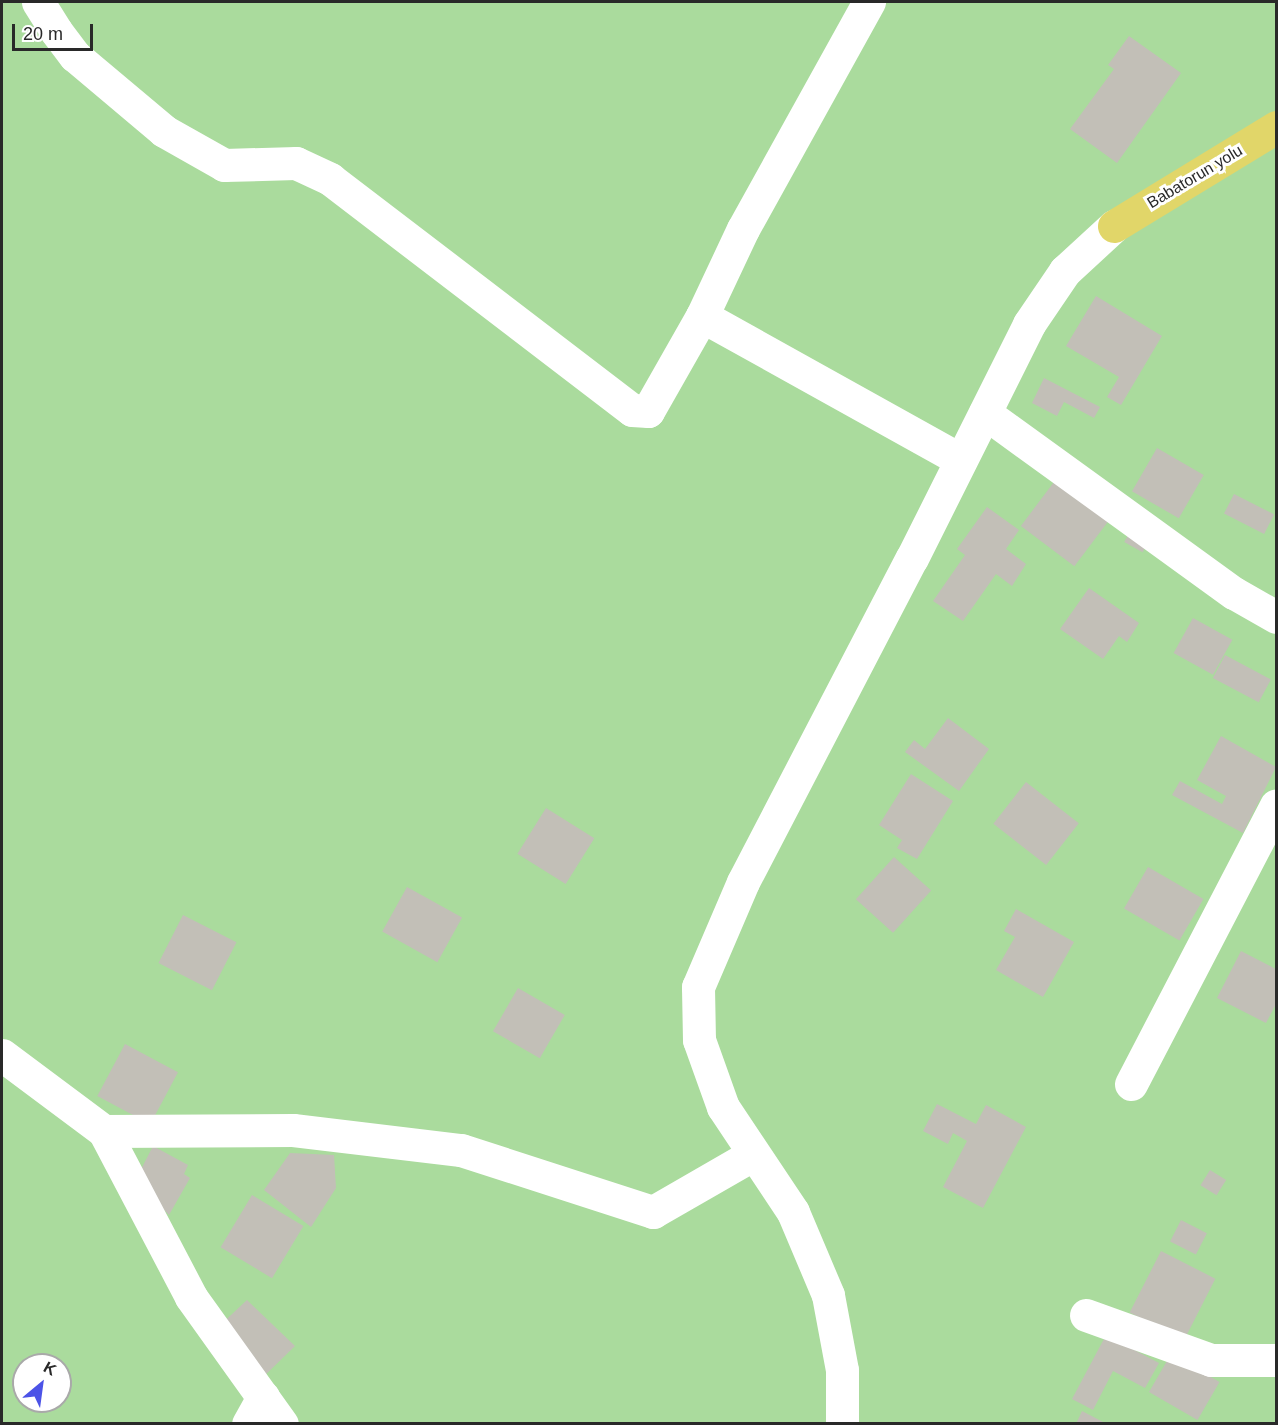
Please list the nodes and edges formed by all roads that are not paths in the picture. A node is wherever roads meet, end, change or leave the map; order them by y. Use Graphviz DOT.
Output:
graph roads {
  1 [pos="38,2"];
  2 [pos="869,2"];
  3 [pos="1276,127"];
  4 [pos="1114,226"];
  5 [pos="702,316"];
  6 [pos="985,413"];
  7 [pos="961,460"];
  8 [pos="1276,617"];
  9 [pos="1276,805"];
  10 [pos="2,1055"];
  11 [pos="1131,1084"];
  12 [pos="104,1131"];
  13 [pos="754,1154"];
  14 [pos="1086,1315"];
  15 [pos="1276,1360"];
  16 [pos="255,1410"];
  17 [pos="282,1424"];
  18 [pos="842,1424"];
  1 -- 5 [label="street"];
  2 -- 5 [label="street"];
  3 -- 4 [label="main road, Babatorun yolu"];
  4 -- 6 [label="street"];
  5 -- 7 [label="street"];
  6 -- 7 [label="street"];
  6 -- 8 [label="street"];
  7 -- 13 [label="street"];
  9 -- 11 [label="street"];
  10 -- 12 [label="street"];
  12 -- 13 [label="street"];
  12 -- 16 [label="street"];
  13 -- 18 [label="street"];
  14 -- 15 [label="street"];
  16 -- 17 [label="street"];
}
